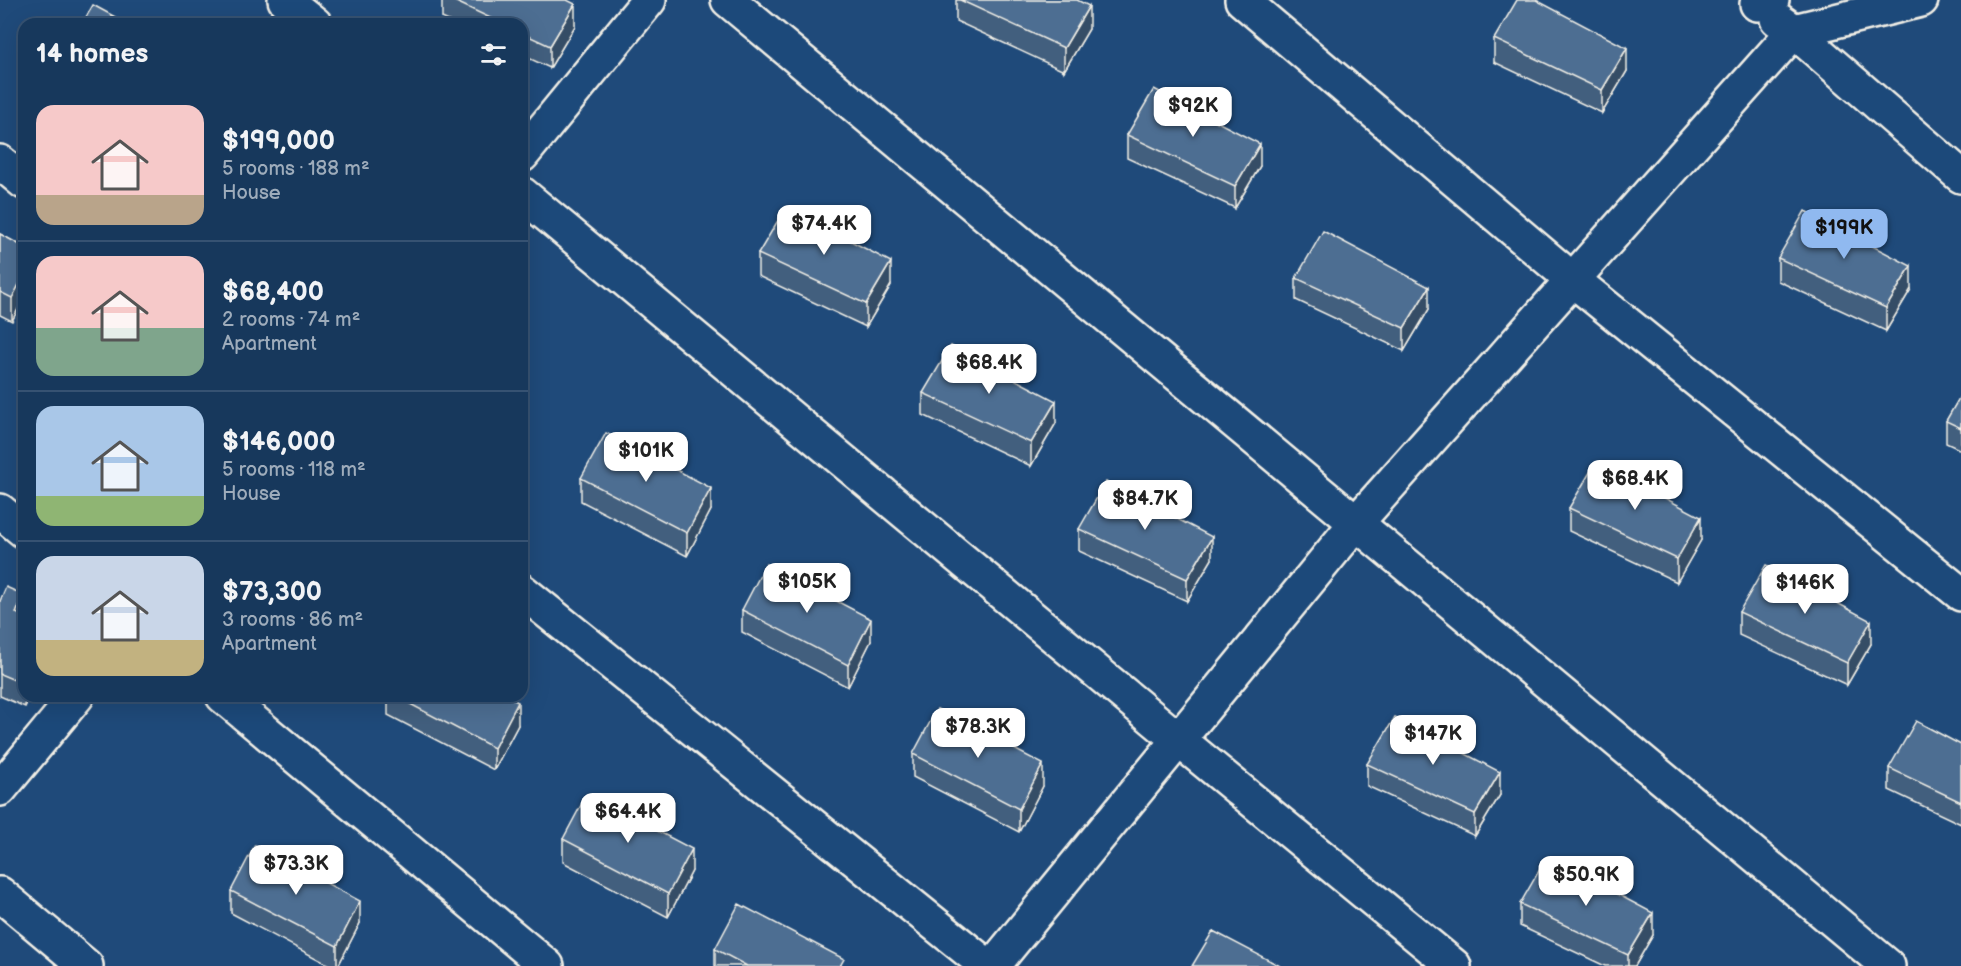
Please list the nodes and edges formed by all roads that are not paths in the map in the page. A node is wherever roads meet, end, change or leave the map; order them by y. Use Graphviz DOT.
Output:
graph roads {
  1 [pos="285,0"];
  2 [pos="649,0"];
  3 [pos="728,0"];
  4 [pos="1242,0"];
  5 [pos="1921,0"];
  6 [pos="1760,1"];
  7 [pos="308,18"];
  8 [pos="1794,31"];
  9 [pos="528,147"];
  10 [pos="0,162"];
  11 [pos="1961,176"];
  12 [pos="18,177"];
  13 [pos="528,199"];
  14 [pos="1573,280"];
  15 [pos="0,511"];
  16 [pos="1356,523"];
  17 [pos="18,526"];
  18 [pos="1961,594"];
  19 [pos="528,596"];
  20 [pos="71,702"];
  21 [pos="230,702"];
  22 [pos="1179,740"];
  23 [pos="0,789"];
  24 [pos="0,894"];
  25 [pos="86,966"];
  26 [pos="547,966"];
  27 [pos="987,966"];
  28 [pos="993,966"];
  29 [pos="1454,966"];
  30 [pos="1888,966"];
  1 -- 7 [label="street"];
  2 -- 9 [label="street"];
  3 -- 16 [label="street"];
  4 -- 14 [label="street"];
  5 -- 8 [label="street"];
  6 -- 8 [label="street"];
  8 -- 11 [label="street"];
  8 -- 14 [label="street"];
  10 -- 12 [label="street"];
  13 -- 22 [label="street"];
  14 -- 16 [label="street"];
  14 -- 18 [label="street"];
  15 -- 17 [label="street"];
  16 -- 22 [label="street"];
  16 -- 30 [label="street"];
  19 -- 27 [label="street"];
  20 -- 23 [label="street"];
  21 -- 26 [label="street"];
  22 -- 28 [label="street"];
  22 -- 29 [label="street"];
  24 -- 25 [label="street"];
}
